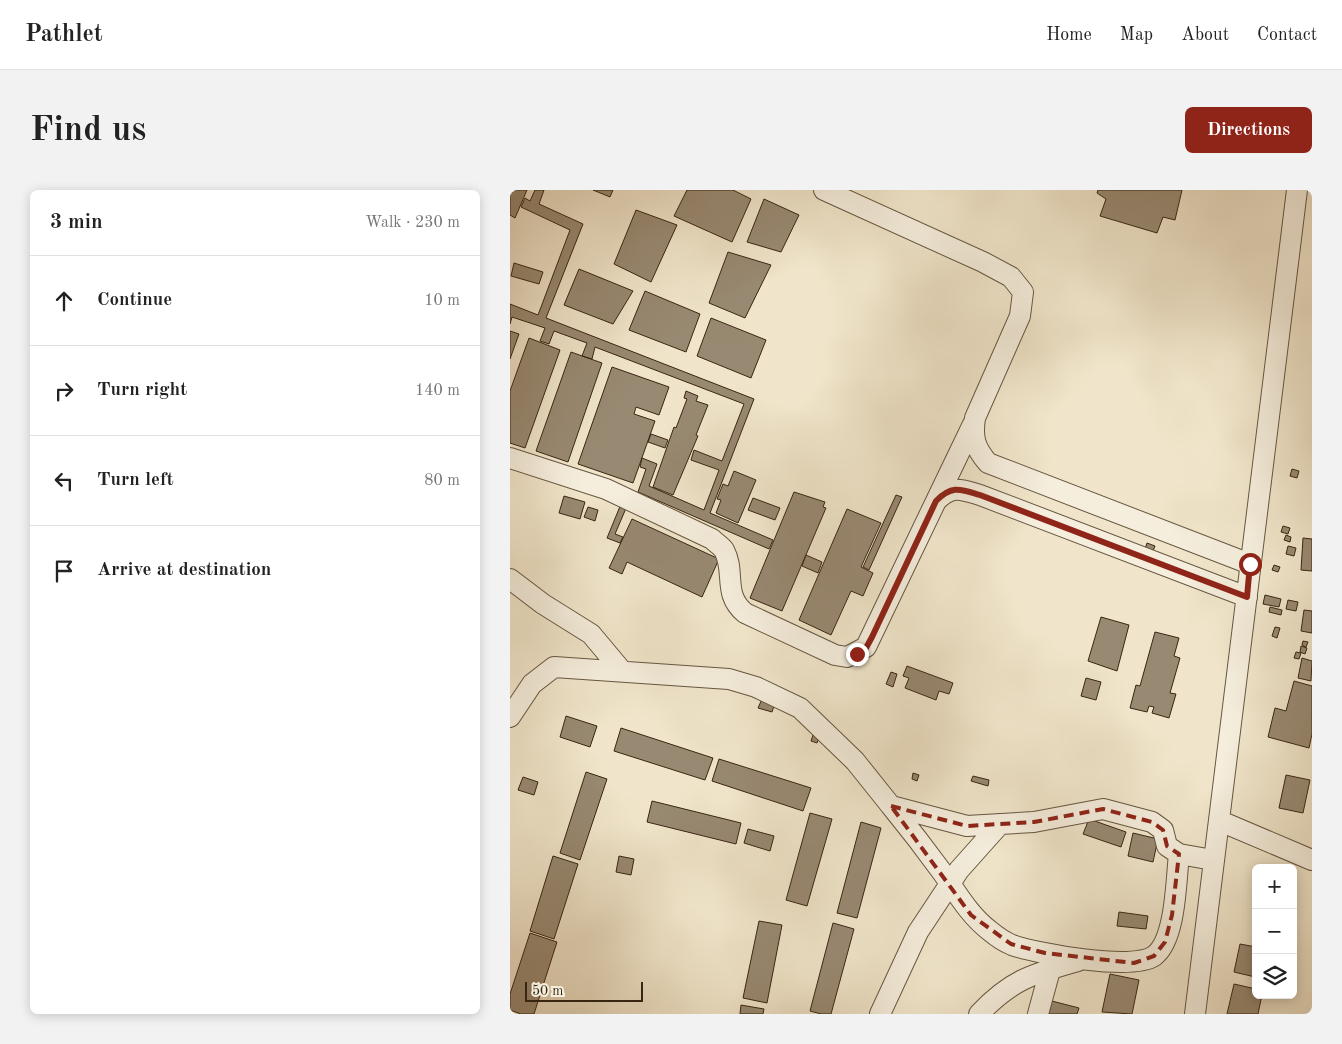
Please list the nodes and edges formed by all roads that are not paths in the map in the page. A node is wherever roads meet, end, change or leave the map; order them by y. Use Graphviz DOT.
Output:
graph roads {
  1 [pos="824,190"];
  2 [pos="1297,190"];
  3 [pos="975,418"];
  4 [pos="510,458"];
  5 [pos="936,501"];
  6 [pos="1250,564"];
  7 [pos="510,579"];
  8 [pos="1247,597"];
  9 [pos="622,671"];
  10 [pos="510,717"];
  11 [pos="891,806"];
  12 [pos="1220,821"];
  13 [pos="1000,824"];
  14 [pos="1179,854"];
  15 [pos="1213,860"];
  16 [pos="1312,860"];
  17 [pos="950,884"];
  18 [pos="1052,962"];
  19 [pos="880,1014"];
  20 [pos="979,1014"];
  21 [pos="1038,1014"];
  22 [pos="1195,1014"];
  1 -- 3 [label="street"];
  2 -- 6 [label="street"];
  3 -- 5 [label="street"];
  3 -- 6 [label="street"];
  4 -- 5 [label="street"];
  5 -- 8 [label="street"];
  6 -- 8 [label="street"];
  7 -- 9 [label="street"];
  8 -- 12 [label="street"];
  9 -- 10 [label="street"];
  9 -- 11 [label="street"];
  11 -- 13 [label="street"];
  11 -- 17 [label="street"];
  12 -- 15 [label="street"];
  12 -- 16 [label="street"];
  13 -- 14 [label="street"];
  13 -- 17 [label="street"];
  14 -- 15 [label="street"];
  14 -- 18 [label="street"];
  15 -- 22 [label="street"];
  17 -- 18 [label="street"];
  17 -- 19 [label="street"];
  18 -- 20 [label="street"];
  18 -- 21 [label="street"];
}
